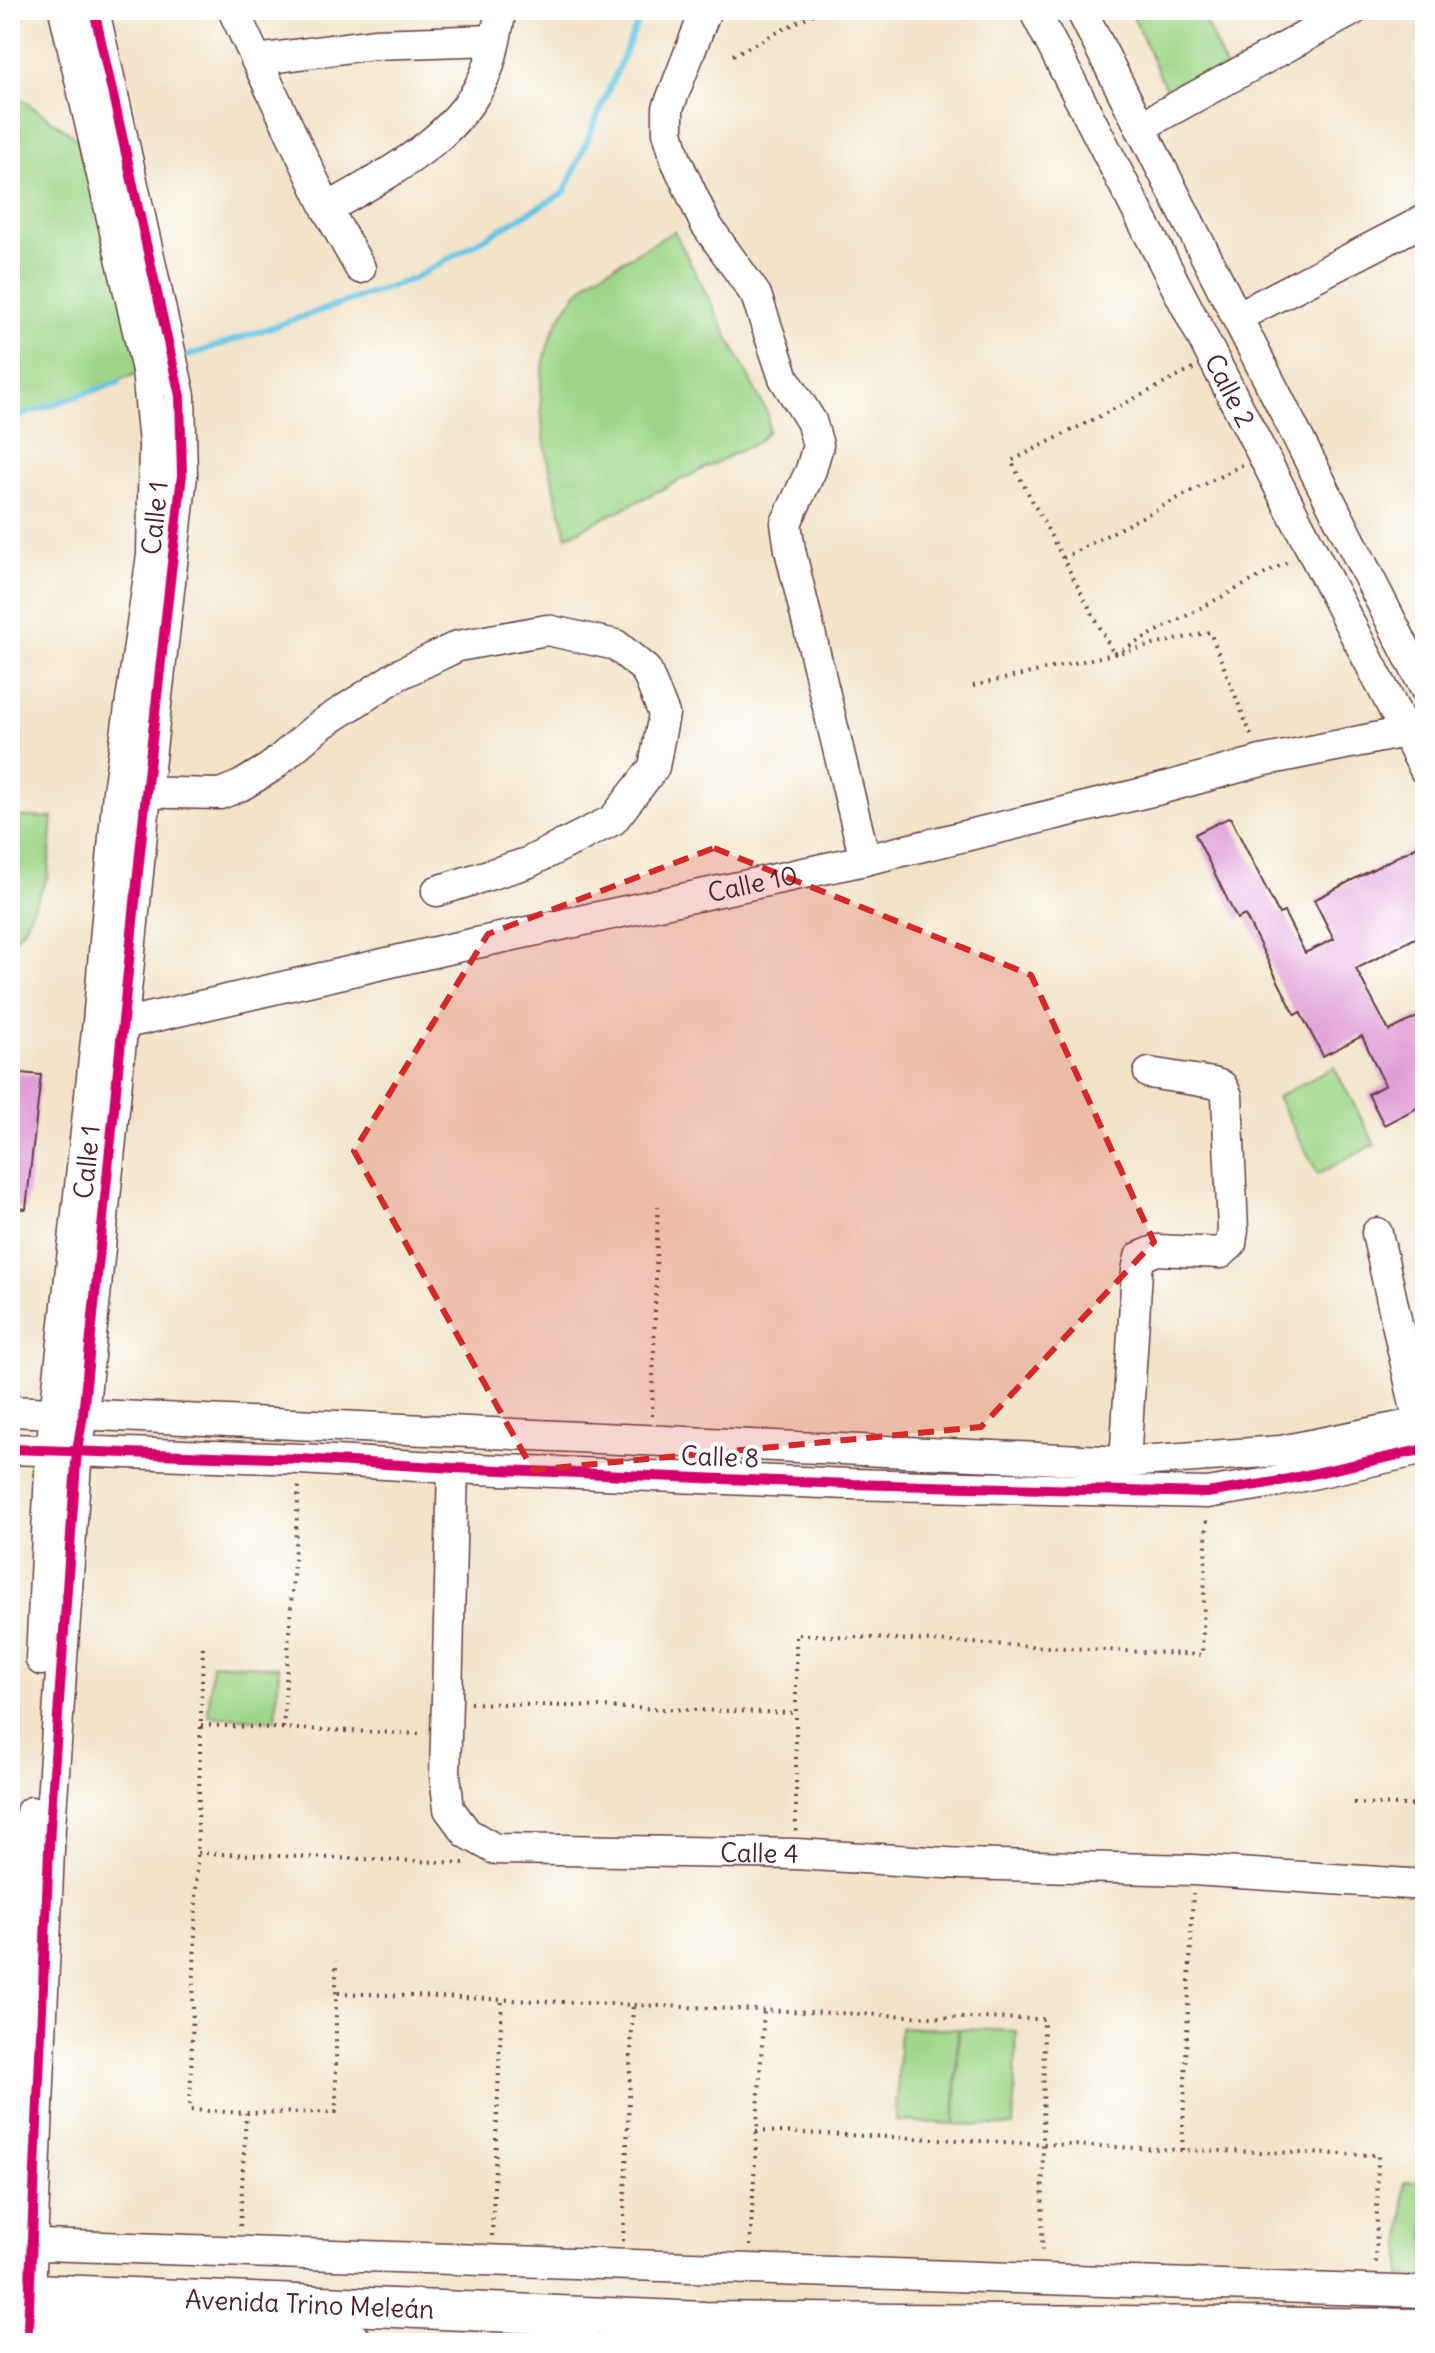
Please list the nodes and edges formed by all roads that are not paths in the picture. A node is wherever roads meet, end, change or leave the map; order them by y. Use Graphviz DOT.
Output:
graph roads {
  1 [pos="64,10"];
  2 [pos="94,10"];
  3 [pos="233,10"];
  4 [pos="501,10"];
  5 [pos="706,10"];
  6 [pos="1034,10"];
  7 [pos="1081,10"];
  8 [pos="1353,10"];
  9 [pos="494,40"];
  10 [pos="256,60"];
  11 [pos="1140,127"];
  12 [pos="327,209"];
  13 [pos="1425,220"];
  14 [pos="360,268"];
  15 [pos="1237,317"];
  16 [pos="1425,688"];
  17 [pos="1415,728"];
  18 [pos="1425,770"];
  19 [pos="132,792"];
  20 [pos="865,860"];
  21 [pos="437,891"];
  22 [pos="110,1023"];
  23 [pos="1149,1073"];
  24 [pos="1377,1233"];
  25 [pos="10,1411"];
  26 [pos="69,1414"];
  27 [pos="1423,1431"];
  28 [pos="10,1449"];
  29 [pos="64,1450"];
  30 [pos="1125,1462"];
  31 [pos="453,1468"];
  32 [pos="30,1827"];
  33 [pos="1425,1885"];
  34 [pos="19,2277"];
  35 [pos="1425,2292"];
  36 [pos="1418,2327"];
  37 [pos="354,2343"];
  38 [pos="1373,2343"];
  1 -- 19 [label="street, Calle 1"];
  2 -- 19 [label="street, Calle 1"];
  3 -- 10 [label="street"];
  4 -- 9 [label="street"];
  5 -- 20 [label="street"];
  6 -- 17 [label="street, Calle 2"];
  7 -- 11 [label="street, Calle 2"];
  8 -- 11 [label="street"];
  9 -- 10 [label="street"];
  9 -- 12 [label="street"];
  10 -- 12 [label="street"];
  11 -- 15 [label="street, Calle 2"];
  12 -- 14 [label="street"];
  13 -- 15 [label="street"];
  15 -- 16 [label="street, Calle 2"];
  17 -- 18 [label="street, Calle 2"];
  17 -- 20 [label="street, Calle 10"];
  19 -- 21 [label="street"];
  19 -- 22 [label="street, Calle 1"];
  20 -- 22 [label="street, Calle 10"];
  22 -- 26 [label="street, Calle 1"];
  23 -- 30 [label="street"];
  24 -- 27 [label="street"];
  25 -- 26 [label="street, Calle 8"];
  26 -- 29 [label="street, Calle 1"];
  26 -- 30 [label="street, Calle 8"];
  27 -- 30 [label="street, Calle 8"];
  27 -- 31 [label="street, Calle 8"];
  28 -- 29 [label="street, Calle 8"];
  29 -- 31 [label="street, Calle 8"];
  29 -- 32 [label="street, Calle 1"];
  31 -- 33 [label="street, Calle 4"];
  32 -- 34 [label="street, Calle 1"];
  34 -- 35 [label="street"];
  34 -- 36 [label="main road, Avenida Trino Meleán"];
  34 -- 37 [label="main road, Avenida Trino Meleán"];
  36 -- 38 [label="main road"];
}
